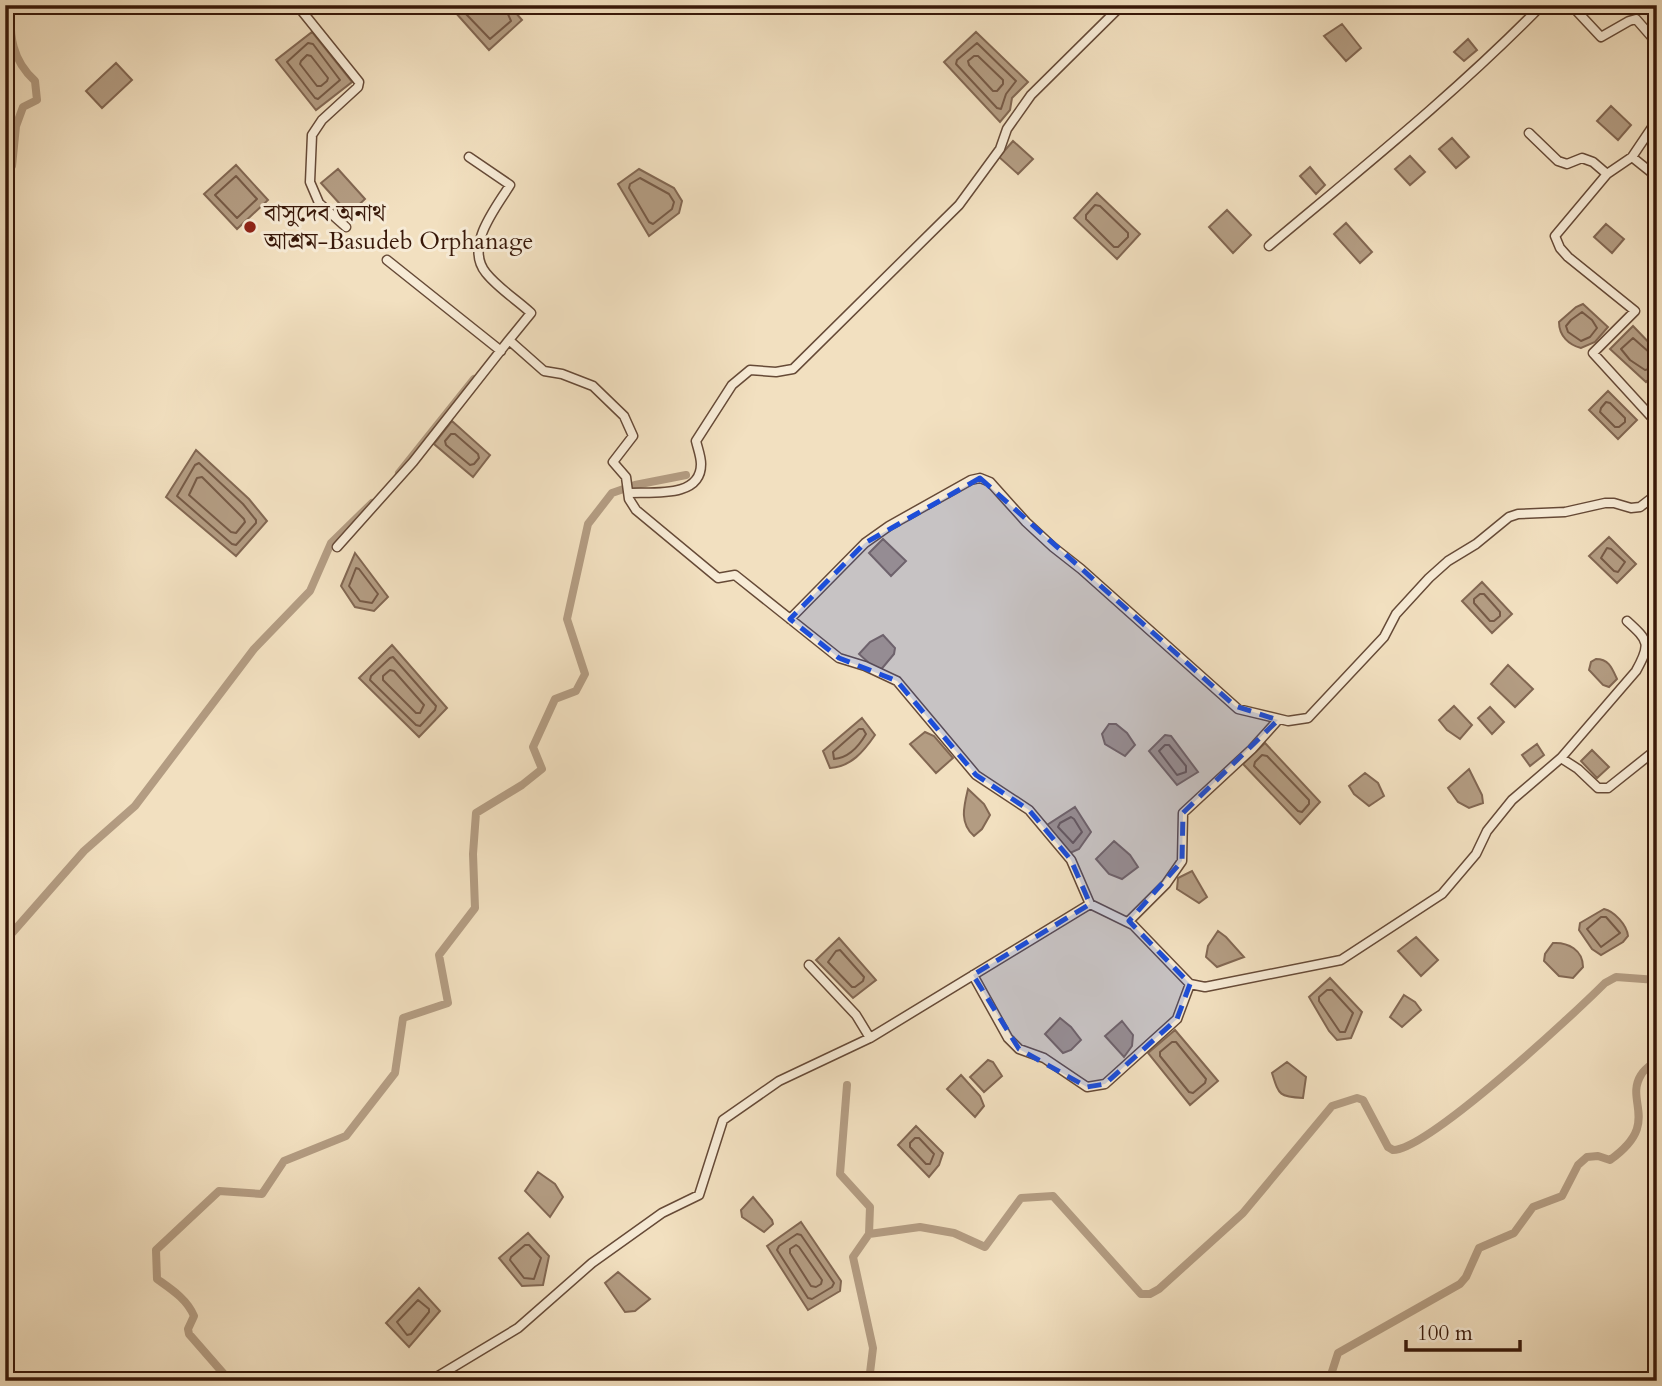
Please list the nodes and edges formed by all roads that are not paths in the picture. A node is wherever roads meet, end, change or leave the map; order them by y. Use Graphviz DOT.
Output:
graph roads {
  1 [pos="297,5"];
  2 [pos="1122,5"];
  3 [pos="1542,5"];
  4 [pos="1572,5"];
  5 [pos="1657,43"];
  6 [pos="1657,120"];
  7 [pos="1529,133"];
  8 [pos="469,157"];
  9 [pos="1632,157"];
  10 [pos="1607,174"];
  11 [pos="1657,177"];
  12 [pos="346,227"];
  13 [pos="1269,246"];
  14 [pos="387,260"];
  15 [pos="509,340"];
  16 [pos="501,351"];
  17 [pos="1657,423"];
  18 [pos="630,493"];
  19 [pos="1657,494"];
  20 [pos="337,547"];
  21 [pos="790,619"];
  22 [pos="1627,621"];
  23 [pos="1278,720"];
  24 [pos="1657,750"];
  25 [pos="1561,758"];
  26 [pos="1090,904"];
  27 [pos="1128,922"];
  28 [pos="809,965"];
  29 [pos="973,975"];
  30 [pos="1190,984"];
  31 [pos="870,1038"];
  32 [pos="430,1381"];
  1 -- 12 [label="street"];
  2 -- 18 [label="street"];
  3 -- 13 [label="street"];
  4 -- 5 [label="street"];
  6 -- 9 [label="street"];
  7 -- 10 [label="street"];
  8 -- 15 [label="street"];
  9 -- 10 [label="street"];
  9 -- 11 [label="street"];
  10 -- 17 [label="street"];
  14 -- 16 [label="street"];
  15 -- 16 [label="street"];
  15 -- 18 [label="street"];
  16 -- 20 [label="street"];
  18 -- 21 [label="street"];
  19 -- 23 [label="street"];
  21 -- 23 [label="street"];
  21 -- 26 [label="street"];
  22 -- 25 [label="street"];
  23 -- 27 [label="street"];
  24 -- 25 [label="street"];
  25 -- 30 [label="street"];
  26 -- 27 [label="street"];
  26 -- 29 [label="street"];
  27 -- 30 [label="street"];
  28 -- 31 [label="street"];
  29 -- 30 [label="street"];
  29 -- 31 [label="street"];
  31 -- 32 [label="street"];
}
